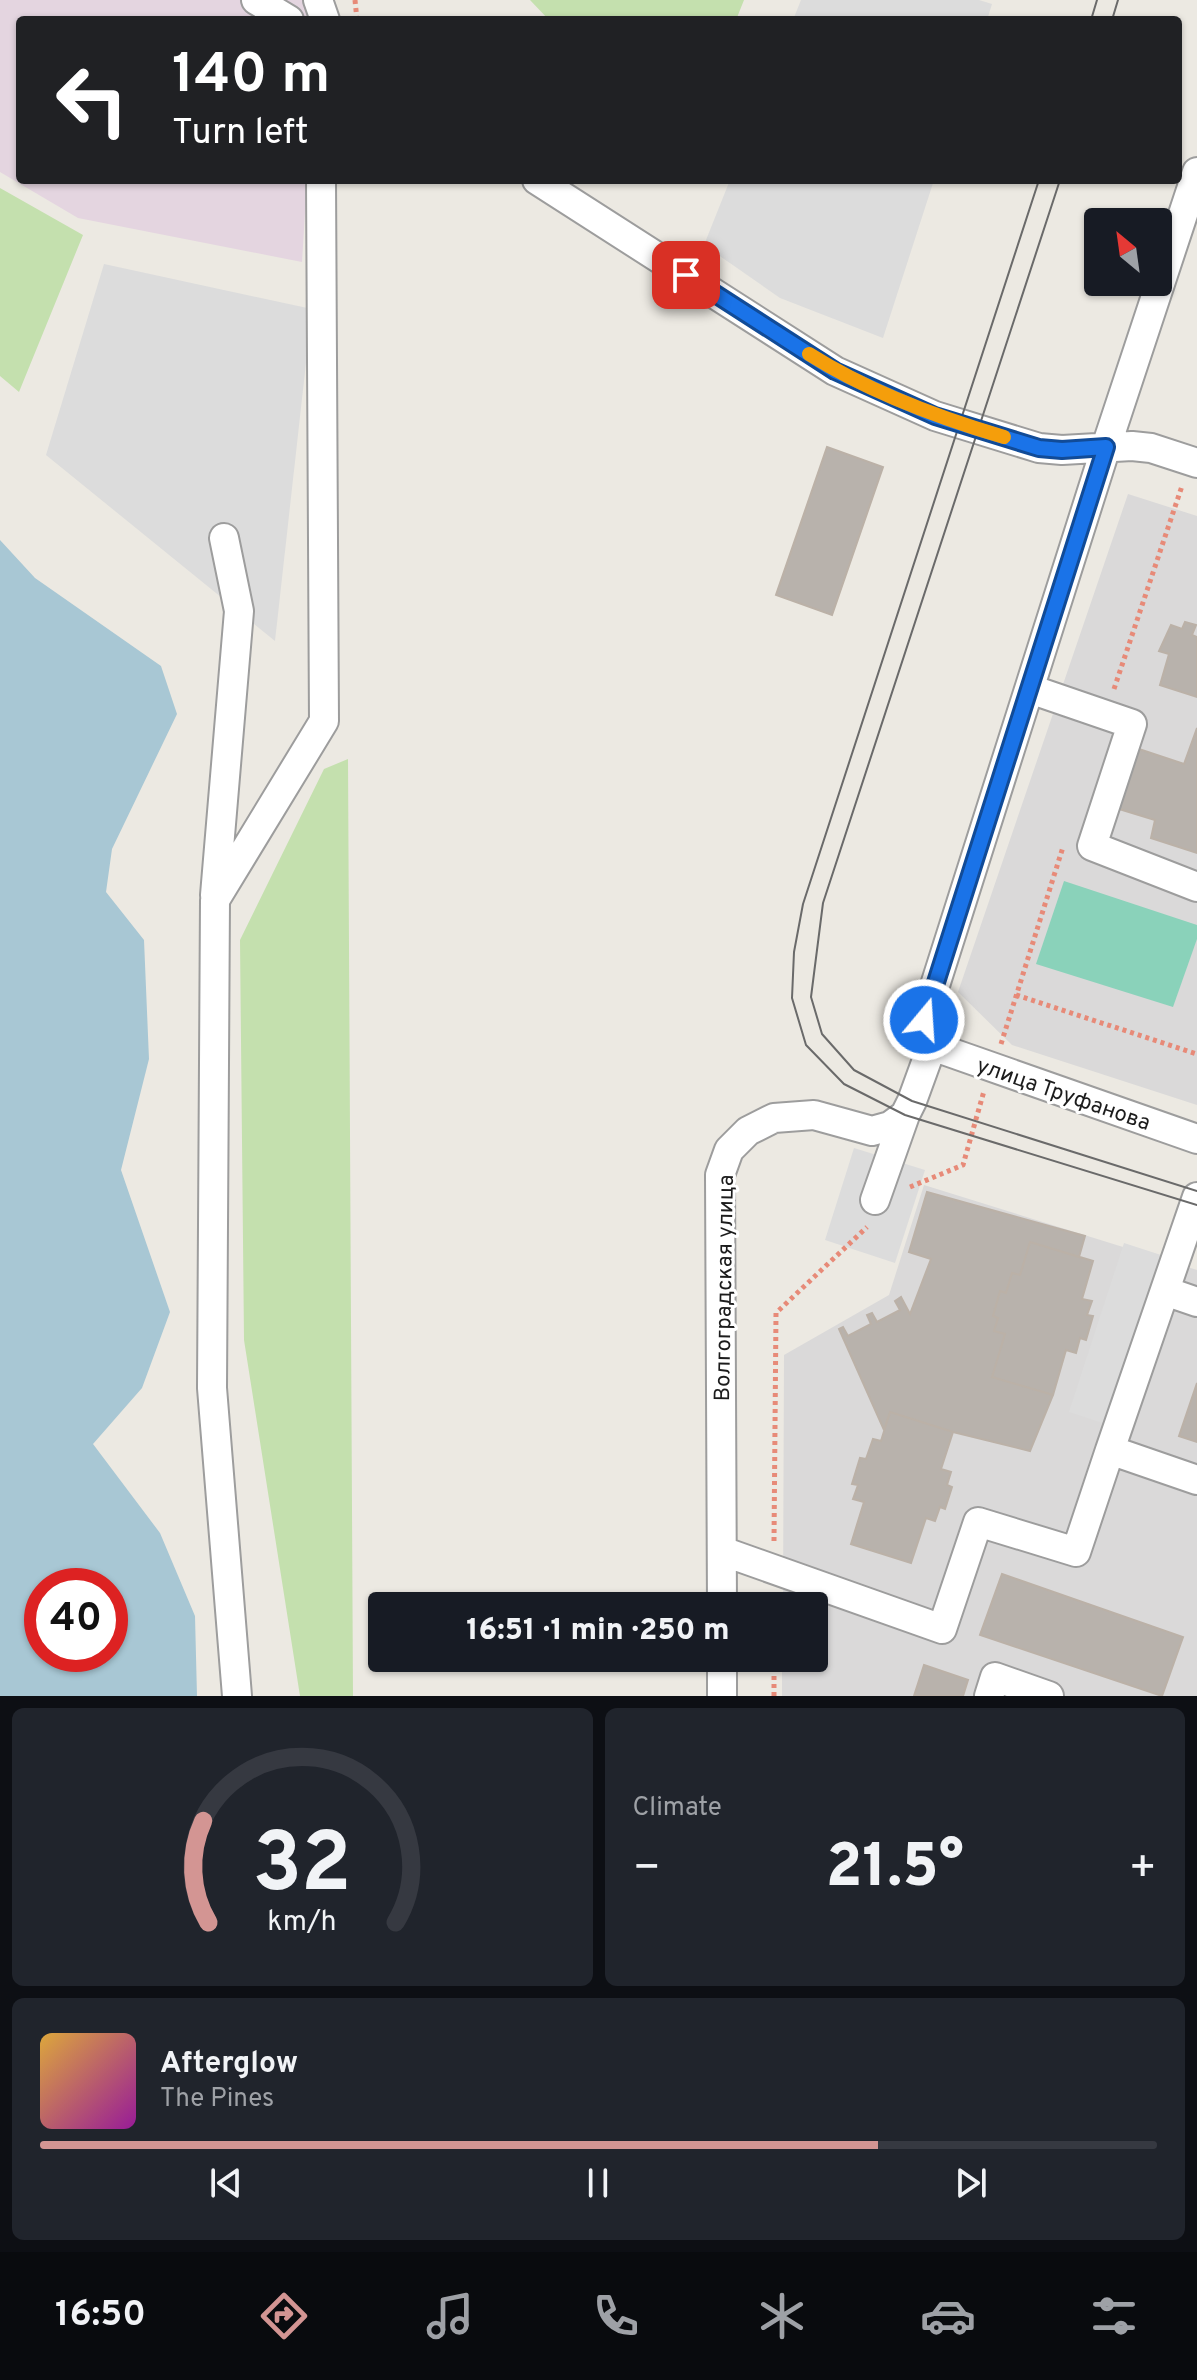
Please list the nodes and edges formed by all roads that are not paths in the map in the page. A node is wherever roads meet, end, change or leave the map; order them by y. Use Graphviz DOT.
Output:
graph roads {
  1 [pos="256,0"];
  2 [pos="282,16"];
  3 [pos="1197,172"];
  4 [pos="321,184"];
  5 [pos="543,184"];
  6 [pos="1106,447"];
  7 [pos="1197,463"];
  8 [pos="224,538"];
  9 [pos="1030,689"];
  10 [pos="1197,887"];
  11 [pos="215,900"];
  12 [pos="932,1046"];
  13 [pos="905,1115"];
  14 [pos="1197,1139"];
  15 [pos="1197,1197"];
  16 [pos="875,1209"];
  17 [pos="1165,1291"];
  18 [pos="1197,1302"];
  19 [pos="1110,1450"];
  20 [pos="1197,1480"];
  21 [pos="722,1551"];
  22 [pos="722,1592"];
  23 [pos="722,1672"];
  24 [pos="237,1696"];
  25 [pos="722,1696"];
  26 [pos="989,1696"];
  27 [pos="1049,1696"];
  1 -- 2 [label="street"];
  3 -- 6 [label="street"];
  4 -- 11 [label="street"];
  5 -- 6 [label="street"];
  6 -- 7 [label="street"];
  6 -- 9 [label="street"];
  8 -- 11 [label="street"];
  9 -- 10 [label="street"];
  9 -- 12 [label="street"];
  11 -- 24 [label="street"];
  12 -- 13 [label="street"];
  12 -- 14 [label="street, улица Труфанова"];
  13 -- 16 [label="street"];
  13 -- 21 [label="street, Волгоградская улица"];
  15 -- 17 [label="street"];
  17 -- 18 [label="street"];
  17 -- 19 [label="street"];
  19 -- 20 [label="street"];
  19 -- 21 [label="street"];
  21 -- 22 [label="street, Волгоградская улица"];
  23 -- 25 [label="street"];
  26 -- 27 [label="street"];
}
